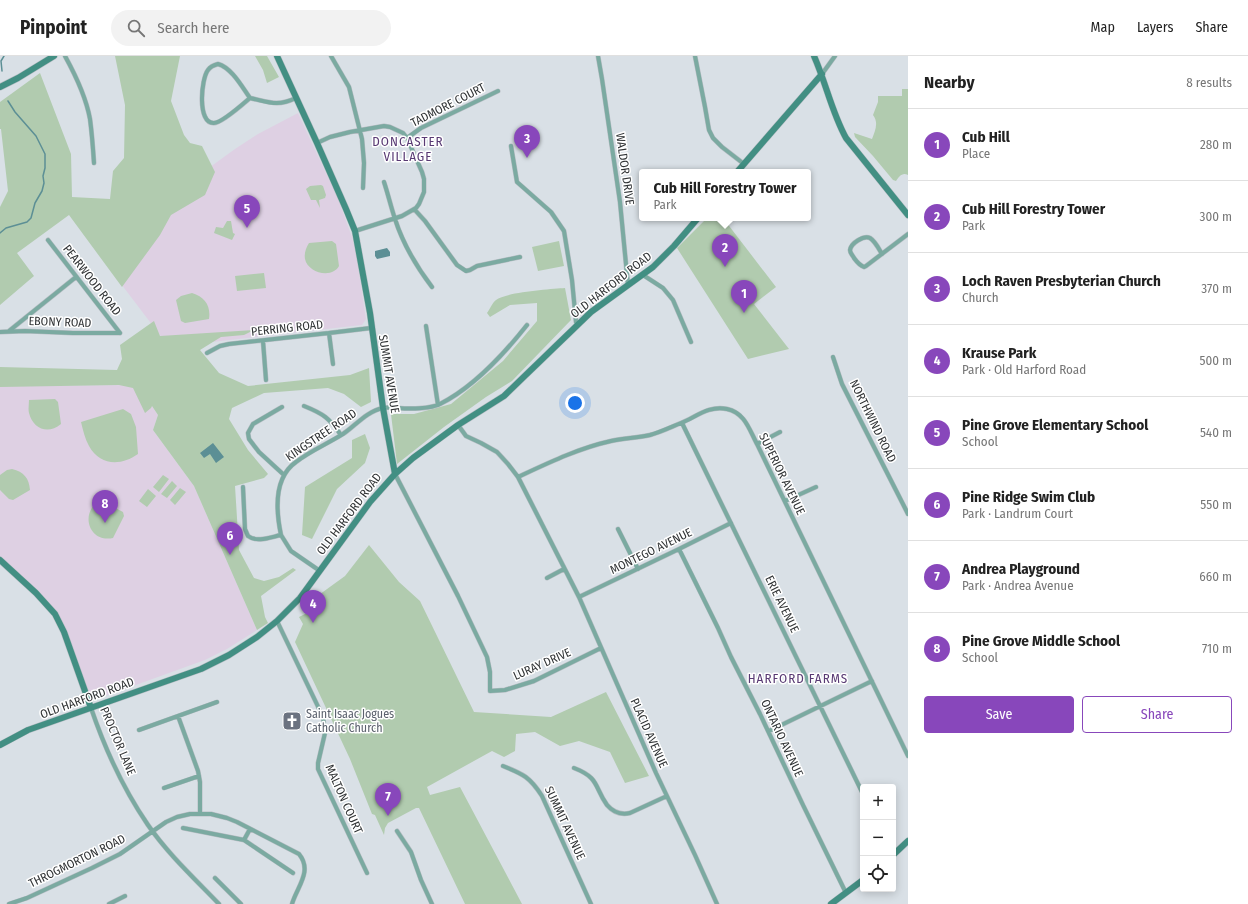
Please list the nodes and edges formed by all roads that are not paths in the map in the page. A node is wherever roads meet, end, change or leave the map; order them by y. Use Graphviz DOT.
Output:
graph roads {
  1 [pos="54,56"];
  2 [pos="65,56"];
  3 [pos="277,56"];
  4 [pos="331,56"];
  5 [pos="598,56"];
  6 [pos="695,56"];
  7 [pos="814,56"];
  8 [pos="835,56"];
  9 [pos="822,74"];
  10 [pos="0,87"];
  11 [pos="498,91"];
  12 [pos="250,98"];
  13 [pos="296,98"];
  14 [pos="360,131"];
  15 [pos="407,138"];
  16 [pos="317,143"];
  17 [pos="510,146"];
  18 [pos="94,163"];
  19 [pos="744,164"];
  20 [pos="740,169"];
  21 [pos="384,182"];
  22 [pos="363,188"];
  23 [pos="414,210"];
  24 [pos="908,216"];
  25 [pos="395,219"];
  26 [pos="695,221"];
  27 [pos="355,231"];
  28 [pos="908,234"];
  29 [pos="48,240"];
  30 [pos="882,254"];
  31 [pos="520,257"];
  32 [pos="643,275"];
  33 [pos="76,277"];
  34 [pos="628,285"];
  35 [pos="432,287"];
  36 [pos="578,324"];
  37 [pos="527,325"];
  38 [pos="426,326"];
  39 [pos="371,328"];
  40 [pos="9,331"];
  41 [pos="0,332"];
  42 [pos="120,333"];
  43 [pos="329,333"];
  44 [pos="263,341"];
  45 [pos="691,342"];
  46 [pos="207,353"];
  47 [pos="833,357"];
  48 [pos="333,364"];
  49 [pos="266,380"];
  50 [pos="438,405"];
  51 [pos="304,406"];
  52 [pos="282,407"];
  53 [pos="383,408"];
  54 [pos="682,423"];
  55 [pos="458,425"];
  56 [pos="780,432"];
  57 [pos="341,435"];
  58 [pos="757,444"];
  59 [pos="284,474"];
  60 [pos="395,474"];
  61 [pos="518,476"];
  62 [pos="243,487"];
  63 [pos="816,487"];
  64 [pos="785,501"];
  65 [pos="908,514"];
  66 [pos="731,523"];
  67 [pos="618,529"];
  68 [pos="281,535"];
  69 [pos="679,550"];
  70 [pos="0,560"];
  71 [pos="564,569"];
  72 [pos="638,569"];
  73 [pos="320,571"];
  74 [pos="547,578"];
  75 [pos="579,597"];
  76 [pos="277,621"];
  77 [pos="601,648"];
  78 [pos="872,681"];
  79 [pos="490,691"];
  80 [pos="217,702"];
  81 [pos="820,706"];
  82 [pos="91,708"];
  83 [pos="178,716"];
  84 [pos="139,730"];
  85 [pos="769,731"];
  86 [pos="0,745"];
  87 [pos="908,756"];
  88 [pos="503,766"];
  89 [pos="574,768"];
  90 [pos="199,776"];
  91 [pos="164,788"];
  92 [pos="860,788"];
  93 [pos="667,796"];
  94 [pos="200,813"];
  95 [pos="183,828"];
  96 [pos="250,828"];
  97 [pos="153,831"];
  98 [pos="397,831"];
  99 [pos="244,840"];
  100 [pos="908,841"];
  101 [pos="896,850"];
  102 [pos="293,873"];
  103 [pos="367,874"];
  104 [pos="215,878"];
  105 [pos="860,882"];
  106 [pos="846,893"];
  107 [pos="125,896"];
  108 [pos="238,903"];
  109 [pos="9,904"];
  110 [pos="109,904"];
  111 [pos="219,904"];
  112 [pos="292,904"];
  113 [pos="432,904"];
  114 [pos="591,904"];
  115 [pos="717,904"];
  116 [pos="831,904"];
  1 -- 10 [label="street"];
  2 -- 18 [label="street"];
  3 -- 13 [label="street, SUMMIT AVENUE"];
  4 -- 14 [label="street"];
  5 -- 34 [label="street, WALDOR DRIVE"];
  6 -- 19 [label="street"];
  7 -- 9 [label="street"];
  8 -- 9 [label="street"];
  9 -- 19 [label="street"];
  9 -- 24 [label="street"];
  11 -- 15 [label="street, TADMORE COURT"];
  12 -- 12 [label="street"];
  12 -- 13 [label="street"];
  13 -- 16 [label="street, SUMMIT AVENUE"];
  14 -- 15 [label="street"];
  14 -- 16 [label="street"];
  14 -- 22 [label="street"];
  15 -- 23 [label="street"];
  16 -- 27 [label="street, SUMMIT AVENUE"];
  17 -- 36 [label="street"];
  19 -- 20 [label="street"];
  21 -- 25 [label="street"];
  23 -- 25 [label="street"];
  23 -- 31 [label="street"];
  25 -- 27 [label="street"];
  25 -- 35 [label="street"];
  26 -- 32 [label="street, OLD HARFORD ROAD"];
  27 -- 39 [label="street, SUMMIT AVENUE"];
  28 -- 30 [label="street"];
  29 -- 33 [label="street, PEARWOOD ROAD"];
  30 -- 30 [label="street"];
  32 -- 34 [label="street, OLD HARFORD ROAD"];
  32 -- 45 [label="street"];
  33 -- 40 [label="street"];
  33 -- 42 [label="street, PEARWOOD ROAD"];
  34 -- 36 [label="street, OLD HARFORD ROAD"];
  36 -- 55 [label="street, OLD HARFORD ROAD"];
  37 -- 50 [label="street"];
  38 -- 50 [label="street"];
  39 -- 43 [label="street, PERRING ROAD"];
  39 -- 53 [label="street, SUMMIT AVENUE"];
  40 -- 41 [label="street, EBONY ROAD"];
  40 -- 42 [label="street, EBONY ROAD"];
  43 -- 44 [label="street, PERRING ROAD"];
  43 -- 48 [label="street"];
  44 -- 46 [label="street, PERRING ROAD"];
  44 -- 49 [label="street"];
  47 -- 65 [label="street, NORTHWIND ROAD"];
  50 -- 53 [label="street"];
  51 -- 57 [label="street"];
  52 -- 59 [label="street"];
  53 -- 57 [label="street, KINGSTREE ROAD"];
  53 -- 60 [label="street, SUMMIT AVENUE"];
  54 -- 58 [label="street, SUPERIOR AVENUE"];
  54 -- 61 [label="street, SUPERIOR AVENUE"];
  54 -- 66 [label="street, ERIE AVENUE"];
  55 -- 60 [label="street, OLD HARFORD ROAD"];
  55 -- 61 [label="street, PLACID AVENUE"];
  56 -- 58 [label="street"];
  57 -- 59 [label="street, KINGSTREE ROAD"];
  58 -- 64 [label="street, SUPERIOR AVENUE"];
  59 -- 68 [label="street, KINGSTREE ROAD"];
  60 -- 73 [label="street, OLD HARFORD ROAD"];
  60 -- 79 [label="street, SUMMIT AVENUE"];
  61 -- 71 [label="street, PLACID AVENUE"];
  62 -- 68 [label="street"];
  63 -- 64 [label="street"];
  64 -- 78 [label="street, SUPERIOR AVENUE"];
  66 -- 69 [label="street, MONTEGO AVENUE"];
  66 -- 81 [label="street, ERIE AVENUE"];
  67 -- 72 [label="street"];
  68 -- 73 [label="street"];
  69 -- 72 [label="street, MONTEGO AVENUE"];
  69 -- 85 [label="street, ONTARIO AVENUE"];
  70 -- 82 [label="street, PROCTOR LANE"];
  71 -- 74 [label="street"];
  71 -- 75 [label="street, PLACID AVENUE"];
  72 -- 75 [label="street, MONTEGO AVENUE"];
  73 -- 76 [label="street, OLD HARFORD ROAD"];
  75 -- 77 [label="street, PLACID AVENUE"];
  76 -- 82 [label="street, OLD HARFORD ROAD"];
  76 -- 103 [label="street, MALTON COURT"];
  77 -- 79 [label="street, LURAY DRIVE"];
  77 -- 93 [label="street, PLACID AVENUE"];
  78 -- 81 [label="street"];
  78 -- 87 [label="street, SUPERIOR AVENUE"];
  80 -- 83 [label="street"];
  81 -- 85 [label="street"];
  81 -- 92 [label="street, ERIE AVENUE"];
  82 -- 86 [label="street, OLD HARFORD ROAD"];
  82 -- 97 [label="street, PROCTOR LANE"];
  83 -- 84 [label="street"];
  83 -- 90 [label="street"];
  85 -- 106 [label="street, ONTARIO AVENUE"];
  88 -- 114 [label="street, SUMMIT AVENUE"];
  89 -- 93 [label="street"];
  90 -- 91 [label="street"];
  90 -- 94 [label="street"];
  93 -- 115 [label="street, PLACID AVENUE"];
  94 -- 96 [label="street, THROGMORTON ROAD"];
  94 -- 97 [label="street, THROGMORTON ROAD"];
  95 -- 99 [label="street"];
  96 -- 99 [label="street"];
  96 -- 112 [label="street, THROGMORTON ROAD"];
  97 -- 109 [label="street, THROGMORTON ROAD"];
  97 -- 111 [label="street, PROCTOR LANE"];
  98 -- 113 [label="street"];
  99 -- 102 [label="street"];
  100 -- 101 [label="street"];
  104 -- 108 [label="street"];
  105 -- 106 [label="street"];
  106 -- 116 [label="street"];
  107 -- 110 [label="street"];
}
